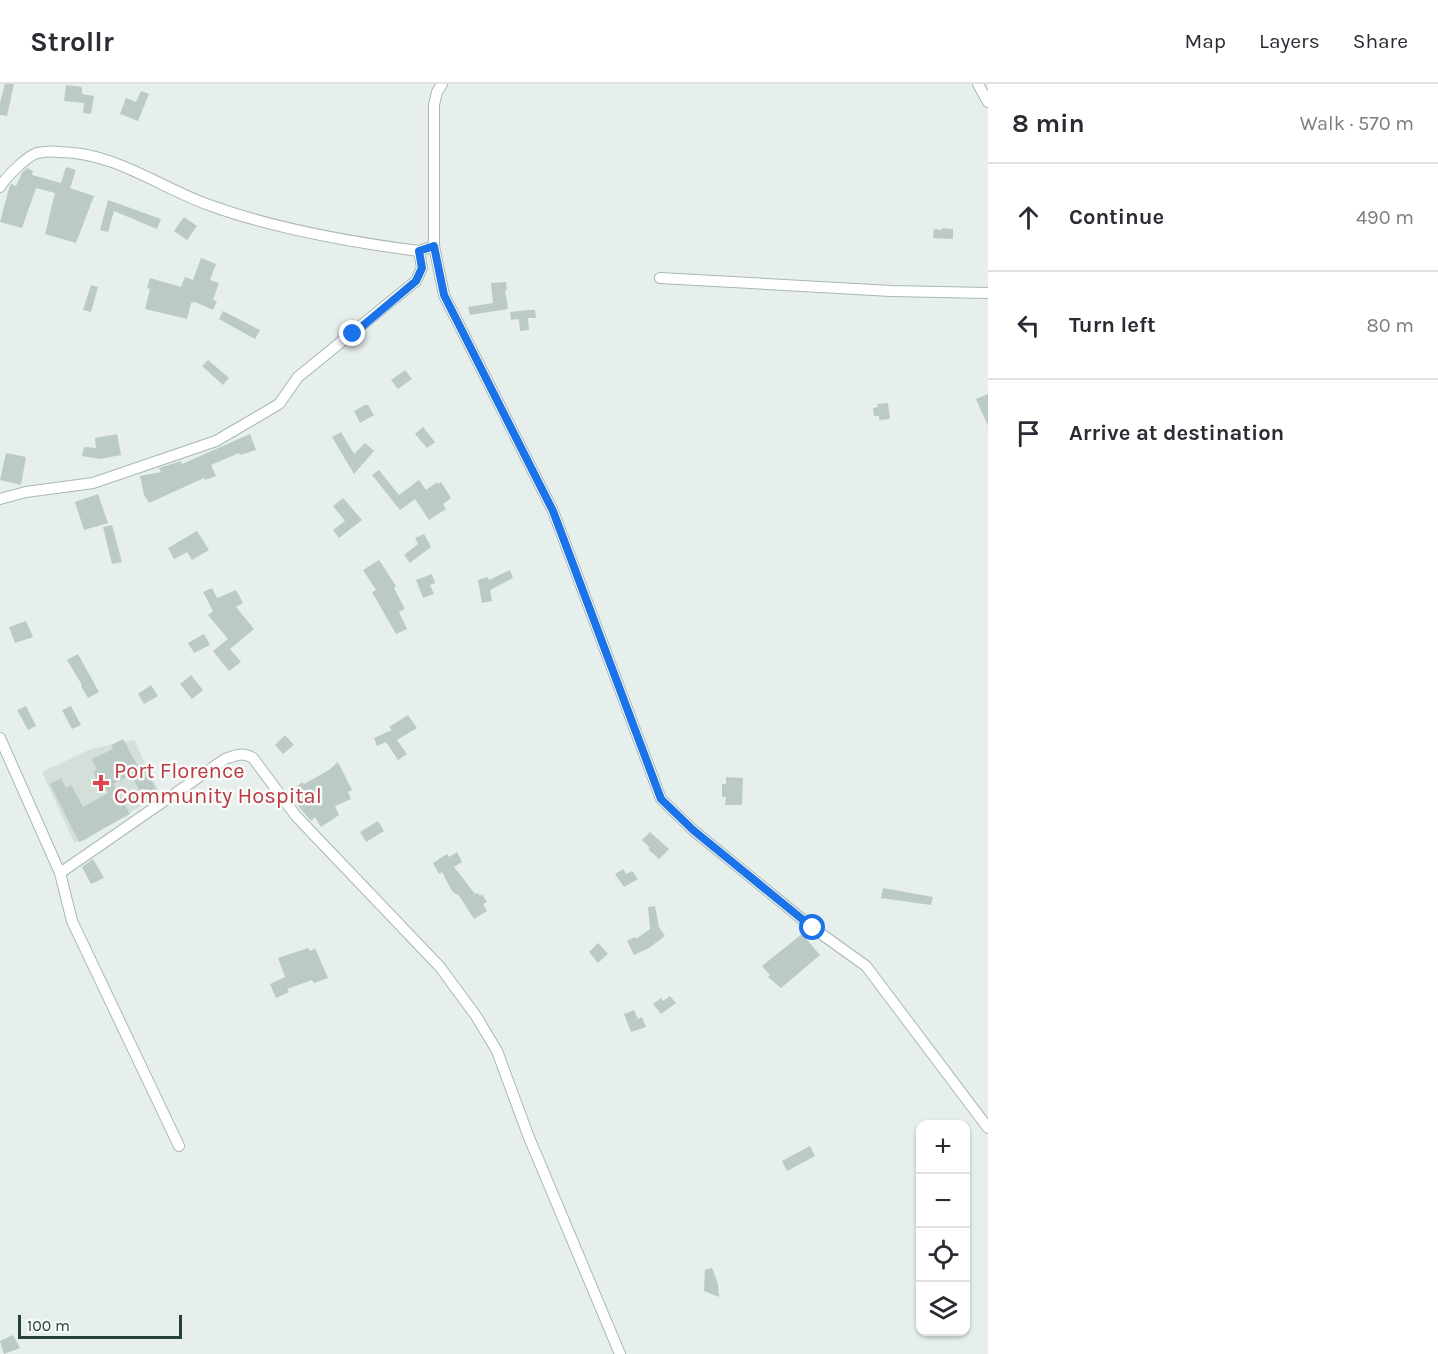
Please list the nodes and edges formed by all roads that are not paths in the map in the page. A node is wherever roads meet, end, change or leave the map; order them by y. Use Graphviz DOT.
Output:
graph roads {
  1 [pos="442,84"];
  2 [pos="978,84"];
  3 [pos="988,102"];
  4 [pos="0,187"];
  5 [pos="434,246"];
  6 [pos="419,251"];
  7 [pos="660,278"];
  8 [pos="988,293"];
  9 [pos="0,499"];
  10 [pos="0,738"];
  11 [pos="5,760"];
  12 [pos="60,873"];
  13 [pos="988,1128"];
  14 [pos="178,1146"];
  15 [pos="620,1354"];
  1 -- 5 [label="street"];
  2 -- 3 [label="street"];
  4 -- 6 [label="street"];
  5 -- 6 [label="street"];
  5 -- 13 [label="street"];
  6 -- 9 [label="street"];
  7 -- 8 [label="street"];
  10 -- 11 [label="street"];
  11 -- 12 [label="street"];
  12 -- 14 [label="street"];
  12 -- 15 [label="street"];
}
